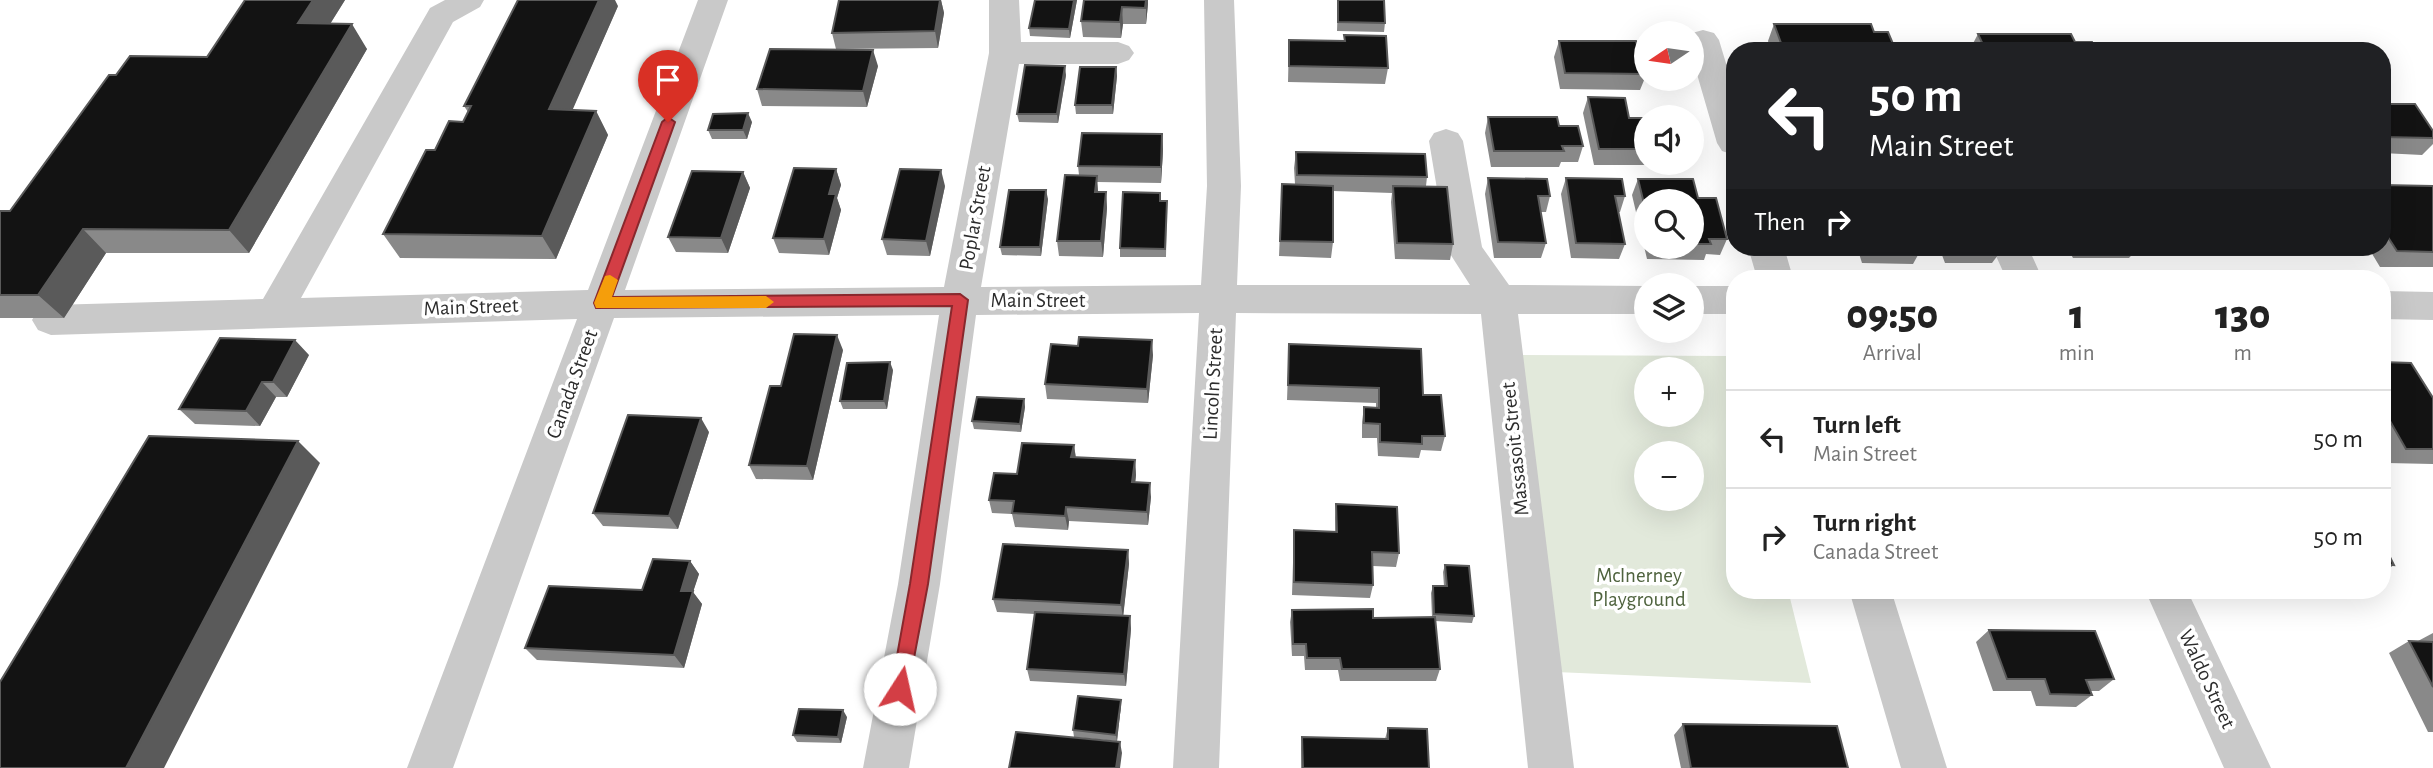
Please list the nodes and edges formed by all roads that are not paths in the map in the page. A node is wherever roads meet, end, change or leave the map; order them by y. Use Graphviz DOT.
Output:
graph roads {
  1 [pos="469,0"];
  2 [pos="713,0"];
  3 [pos="1004,0"];
  4 [pos="1219,0"];
  5 [pos="1704,43"];
  6 [pos="1005,53"];
  7 [pos="1118,53"];
  8 [pos="1726,116"];
  9 [pos="1446,141"];
  10 [pos="1217,299"];
  11 [pos="1498,299"];
  12 [pos="960,300"];
  13 [pos="1634,300"];
  14 [pos="1704,300"];
  15 [pos="1726,300"];
  16 [pos="602,303"];
  17 [pos="2391,305"];
  18 [pos="2433,306"];
  19 [pos="274,313"];
  20 [pos="51,320"];
  21 [pos="1873,599"];
  22 [pos="2170,599"];
  23 [pos="430,768"];
  24 [pos="886,768"];
  25 [pos="1196,768"];
  26 [pos="1550,768"];
  27 [pos="1924,768"];
  28 [pos="2248,768"];
  1 -- 19 [label="street"];
  2 -- 16 [label="street, Canada Street"];
  3 -- 6 [label="street, Poplar Street"];
  4 -- 10 [label="street, Lincoln Street"];
  5 -- 8 [label="street"];
  6 -- 7 [label="street"];
  6 -- 12 [label="street, Poplar Street"];
  9 -- 11 [label="street, Massasoit Street"];
  10 -- 11 [label="street, Main Street"];
  10 -- 12 [label="street, Main Street"];
  10 -- 25 [label="street, Lincoln Street"];
  11 -- 13 [label="street, Main Street"];
  11 -- 26 [label="street, Massasoit Street"];
  12 -- 16 [label="street, Main Street"];
  12 -- 24 [label="street, Poplar Street"];
  14 -- 15 [label="street"];
  16 -- 19 [label="street, Main Street"];
  16 -- 23 [label="street, Canada Street"];
  17 -- 18 [label="street"];
  19 -- 20 [label="street, Main Street"];
  21 -- 27 [label="street"];
  22 -- 28 [label="street, Waldo Street"];
}
